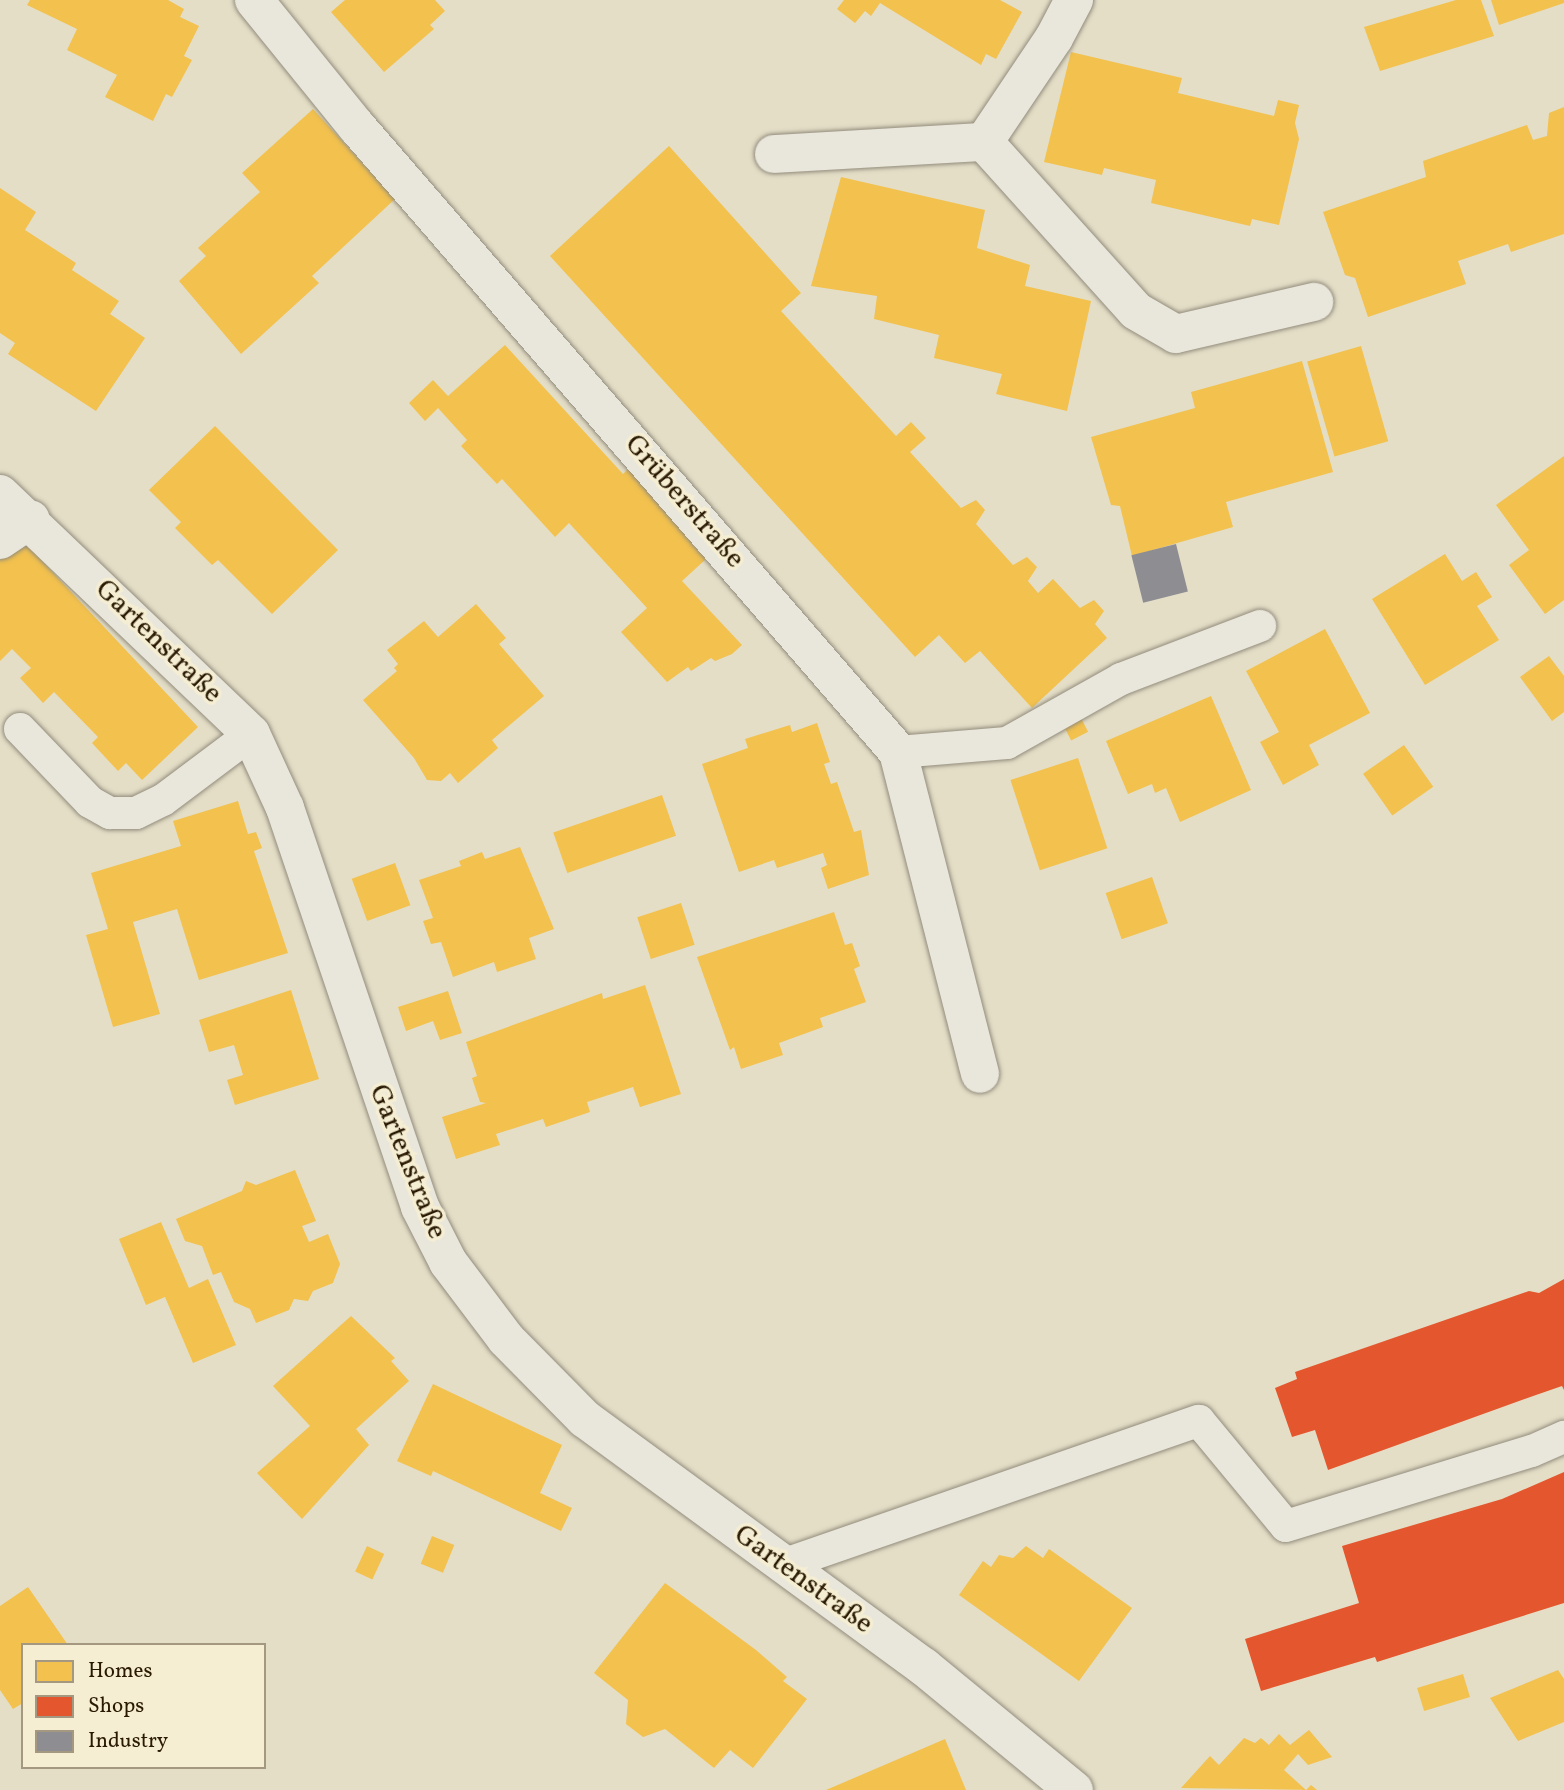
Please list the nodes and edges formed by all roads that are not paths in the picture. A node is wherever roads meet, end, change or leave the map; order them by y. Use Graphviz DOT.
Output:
graph roads {
  1 [pos="254,0"];
  2 [pos="1073,0"];
  3 [pos="984,142"];
  4 [pos="774,154"];
  5 [pos="1314,302"];
  6 [pos="0,494"];
  7 [pos="15,529"];
  8 [pos="1260,626"];
  9 [pos="20,729"];
  10 [pos="251,734"];
  11 [pos="898,752"];
  12 [pos="980,1073"];
  13 [pos="1564,1437"];
  14 [pos="785,1564"];
  15 [pos="1074,1790"];
  1 -- 11 [label="street, Grüberstraße"];
  2 -- 3 [label="street"];
  3 -- 4 [label="street"];
  3 -- 5 [label="street"];
  6 -- 7 [label="street, Gartenstraße"];
  7 -- 10 [label="street, Gartenstraße"];
  8 -- 11 [label="lane"];
  9 -- 10 [label="lane"];
  10 -- 14 [label="street, Gartenstraße"];
  11 -- 12 [label="street, Grüberstraße"];
  13 -- 14 [label="lane"];
  14 -- 15 [label="street, Gartenstraße"];
}
